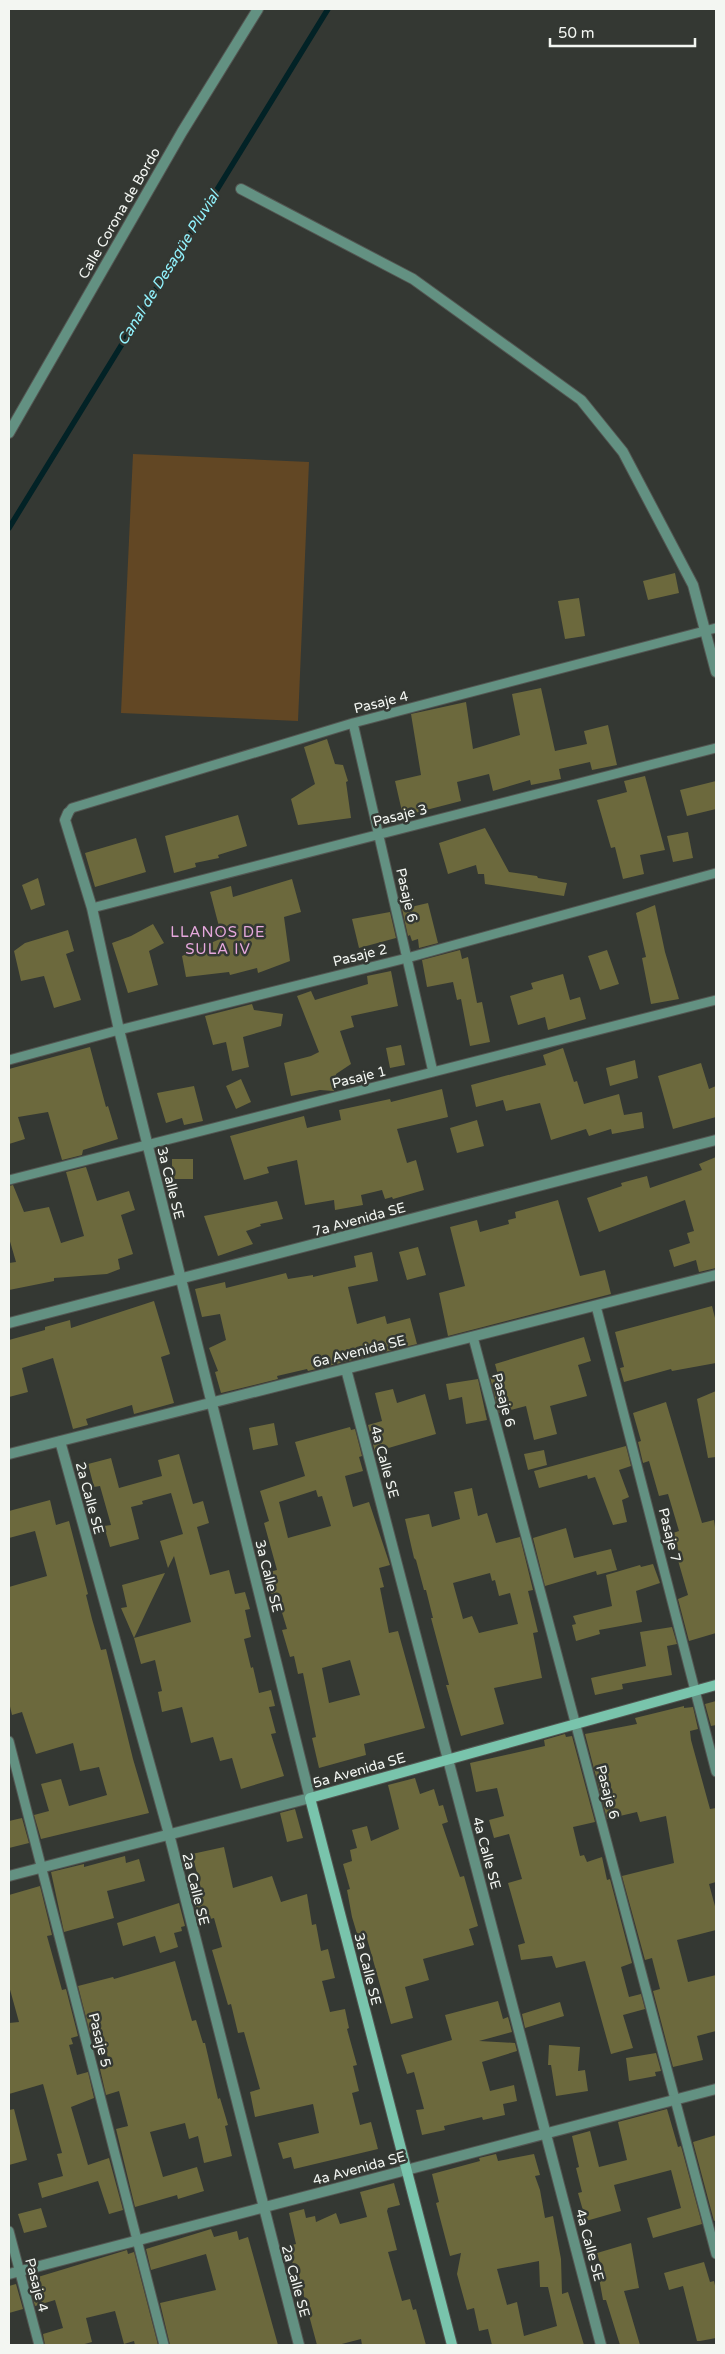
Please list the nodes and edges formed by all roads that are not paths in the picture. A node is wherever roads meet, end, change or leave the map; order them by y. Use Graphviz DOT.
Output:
graph roads {
  1 [pos="258,9"];
  2 [pos="241,189"];
  3 [pos="9,433"];
  4 [pos="716,628"];
  5 [pos="705,630"];
  6 [pos="716,672"];
  7 [pos="353,724"];
  8 [pos="716,748"];
  9 [pos="68,813"];
  10 [pos="379,834"];
  11 [pos="716,873"];
  12 [pos="92,908"];
  13 [pos="407,958"];
  14 [pos="716,1000"];
  15 [pos="119,1030"];
  16 [pos="9,1060"];
  17 [pos="433,1072"];
  18 [pos="716,1140"];
  19 [pos="148,1145"];
  20 [pos="9,1180"];
  21 [pos="716,1275"];
  22 [pos="181,1279"];
  23 [pos="596,1306"];
  24 [pos="9,1323"];
  25 [pos="473,1337"];
  26 [pos="346,1369"];
  27 [pos="212,1402"];
  28 [pos="60,1441"];
  29 [pos="9,1454"];
  30 [pos="716,1685"];
  31 [pos="695,1691"];
  32 [pos="576,1724"];
  33 [pos="9,1740"];
  34 [pos="448,1759"];
  35 [pos="716,1772"];
  36 [pos="310,1798"];
  37 [pos="169,1834"];
  38 [pos="42,1867"];
  39 [pos="9,1876"];
  40 [pos="716,2090"];
  41 [pos="676,2100"];
  42 [pos="546,2134"];
  43 [pos="405,2170"];
  44 [pos="263,2207"];
  45 [pos="9,2231"];
  46 [pos="136,2240"];
  47 [pos="716,2254"];
  48 [pos="14,2272"];
  49 [pos="39,2345"];
  50 [pos="164,2345"];
  51 [pos="299,2345"];
  52 [pos="452,2345"];
  53 [pos="602,2345"];
  1 -- 3 [label="street, Calle Corona de Bordo"];
  2 -- 5 [label="street"];
  4 -- 5 [label="lane"];
  5 -- 6 [label="street"];
  5 -- 7 [label="lane, Pasaje 4"];
  7 -- 9 [label="lane, Pasaje 4"];
  7 -- 10 [label="lane, Pasaje 6"];
  8 -- 10 [label="lane, Pasaje 3"];
  9 -- 12 [label="street, 3a Calle SE"];
  10 -- 12 [label="lane, Pasaje 3"];
  10 -- 13 [label="lane, Pasaje 6"];
  11 -- 13 [label="lane, Pasaje 2"];
  12 -- 15 [label="street, 3a Calle SE"];
  13 -- 15 [label="lane, Pasaje 2"];
  13 -- 17 [label="lane, Pasaje 6"];
  14 -- 17 [label="lane, Pasaje 1"];
  15 -- 16 [label="lane, Pasaje 2"];
  15 -- 19 [label="street, 3a Calle SE"];
  17 -- 19 [label="lane, Pasaje 1"];
  18 -- 22 [label="street, 7a Avenida SE"];
  19 -- 20 [label="lane, Pasaje 1"];
  19 -- 22 [label="street, 3a Calle SE"];
  21 -- 23 [label="street, 6a Avenida SE"];
  22 -- 24 [label="street, 7a Avenida SE"];
  22 -- 27 [label="street, 3a Calle SE"];
  23 -- 25 [label="street, 6a Avenida SE"];
  23 -- 31 [label="lane, Pasaje 7"];
  25 -- 26 [label="street, 6a Avenida SE"];
  25 -- 32 [label="lane, Pasaje 6"];
  26 -- 27 [label="street, 6a Avenida SE"];
  26 -- 34 [label="street, 4a Calle SE"];
  27 -- 28 [label="street, 6a Avenida SE"];
  27 -- 36 [label="street, 3a Calle SE"];
  28 -- 29 [label="street, 6a Avenida SE"];
  28 -- 37 [label="street, 2a Calle SE"];
  30 -- 31 [label="street, 5a Avenida SE"];
  31 -- 32 [label="street, 5a Avenida SE"];
  31 -- 35 [label="lane, Pasaje 7"];
  32 -- 34 [label="street, 5a Avenida SE"];
  32 -- 41 [label="lane, Pasaje 6"];
  33 -- 38 [label="lane, Pasaje 5"];
  34 -- 36 [label="street, 5a Avenida SE"];
  34 -- 42 [label="street, 4a Calle SE"];
  36 -- 37 [label="street, 5a Avenida SE"];
  36 -- 43 [label="street, 3a Calle SE"];
  37 -- 38 [label="street, 5a Avenida SE"];
  37 -- 44 [label="street, 2a Calle SE"];
  38 -- 39 [label="street, 5a Avenida SE"];
  38 -- 46 [label="lane, Pasaje 5"];
  40 -- 41 [label="street, 4a Avenida SE"];
  41 -- 42 [label="street, 4a Avenida SE"];
  41 -- 47 [label="lane, Pasaje 6"];
  42 -- 43 [label="street, 4a Avenida SE"];
  42 -- 53 [label="street, 4a Calle SE"];
  43 -- 44 [label="street, 4a Avenida SE"];
  43 -- 52 [label="street, 3a Calle SE"];
  44 -- 46 [label="street, 4a Avenida SE"];
  44 -- 51 [label="street, 2a Calle SE"];
  45 -- 48 [label="lane, Pasaje 4"];
  46 -- 48 [label="street, 4a Avenida SE"];
  46 -- 50 [label="lane, Pasaje 5"];
  48 -- 49 [label="lane, Pasaje 4"];
}
